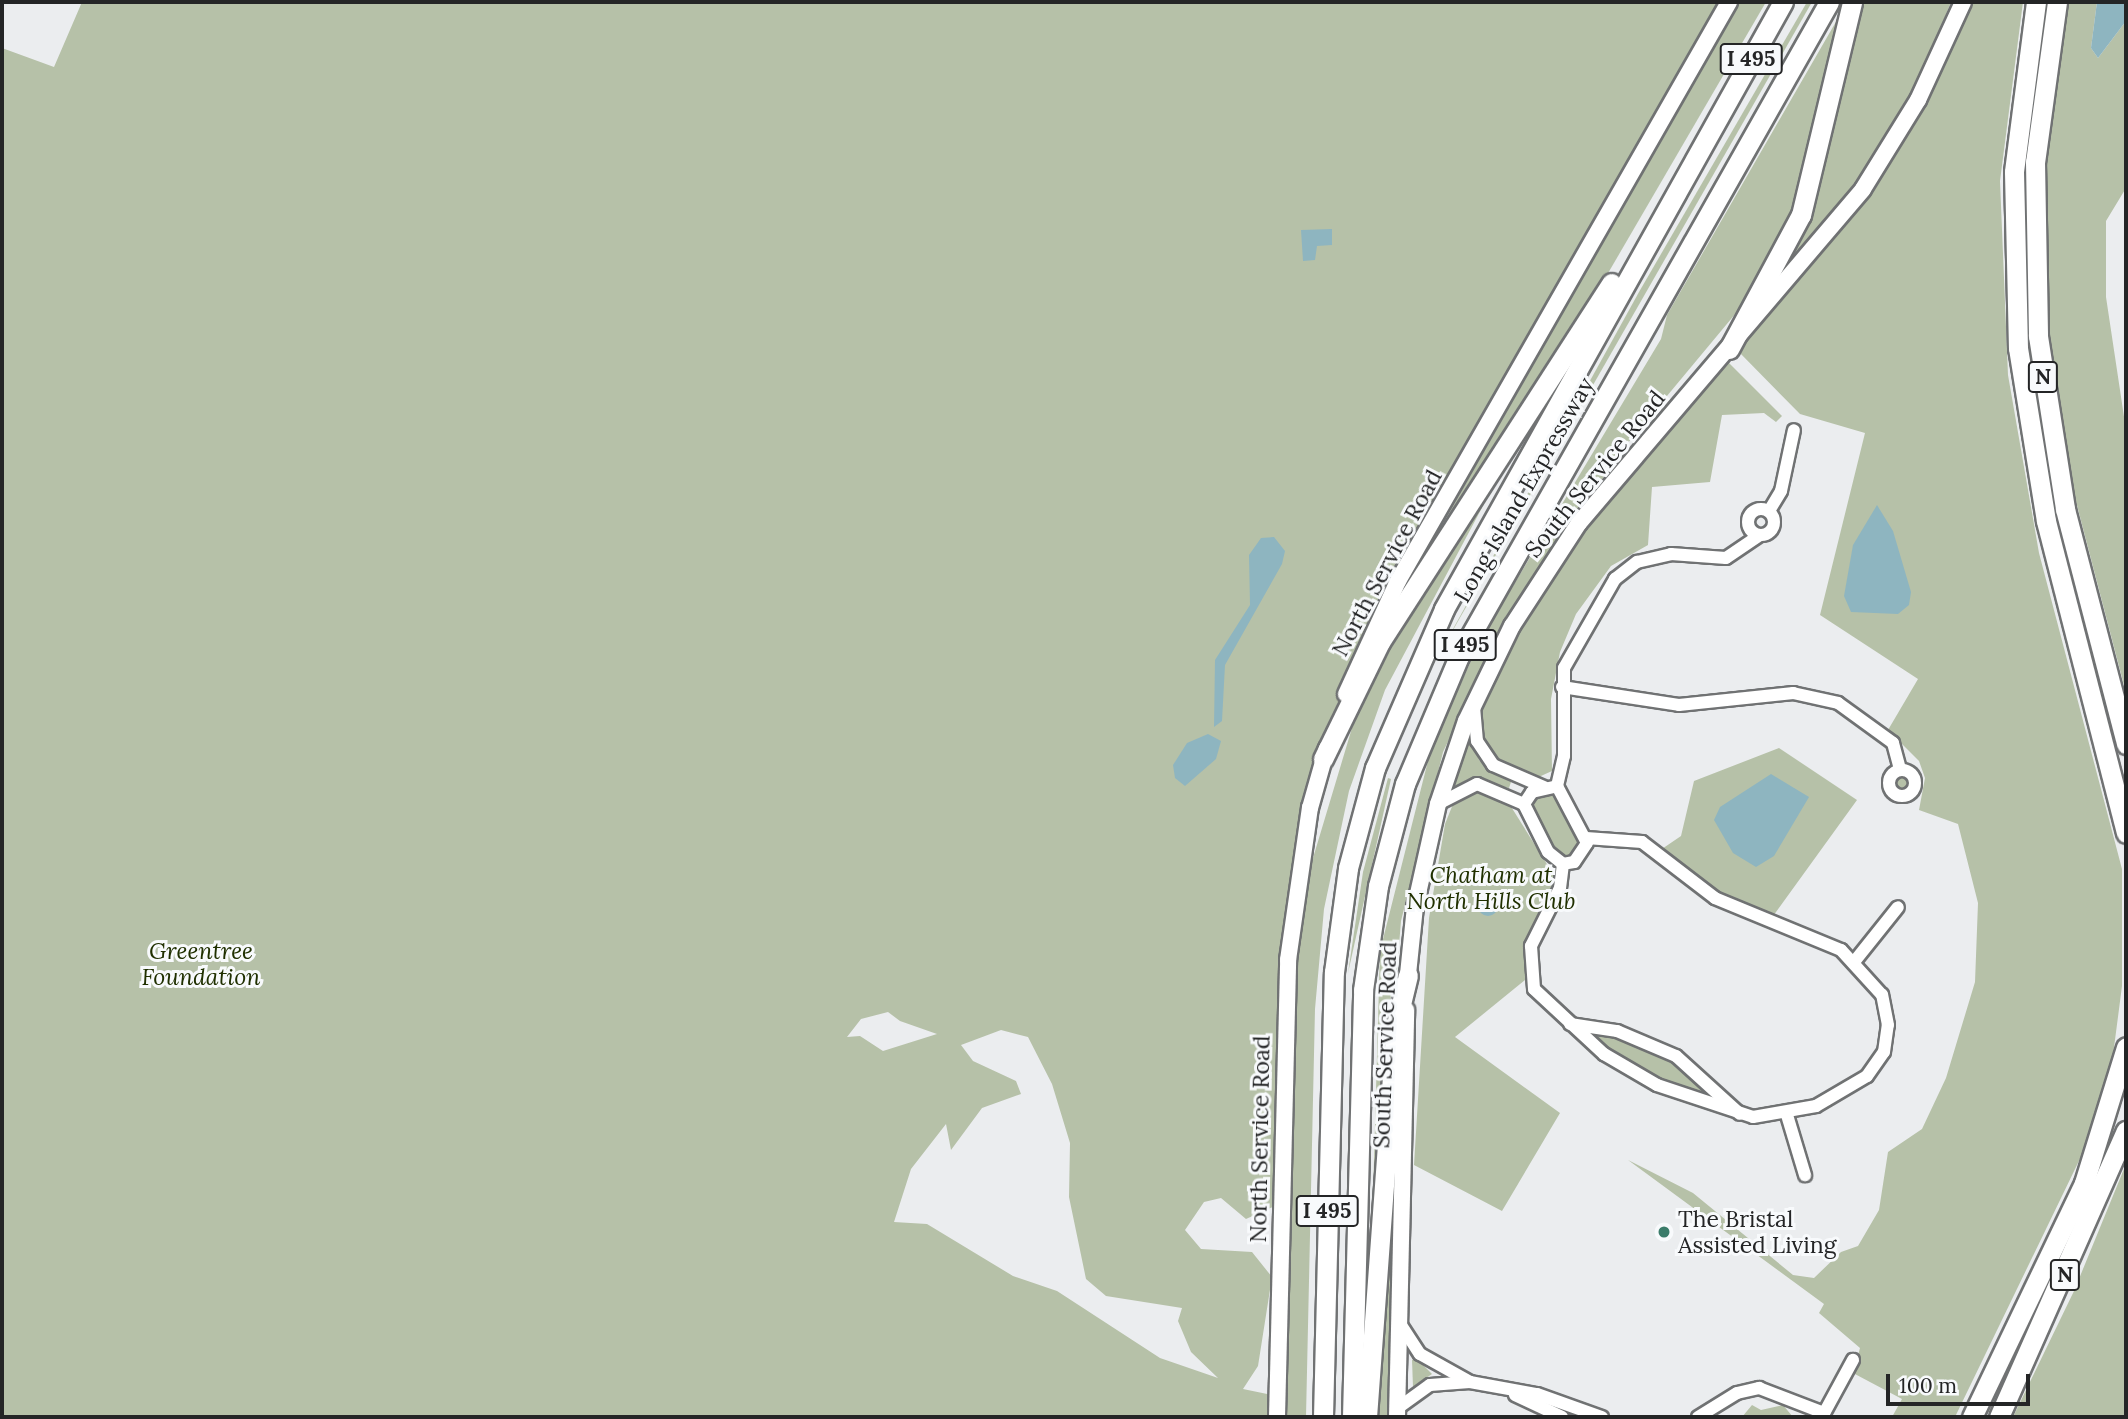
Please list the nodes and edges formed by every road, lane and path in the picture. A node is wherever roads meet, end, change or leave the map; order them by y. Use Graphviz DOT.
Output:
graph roads {
  1 [pos="1729,2"];
  2 [pos="1783,2"];
  3 [pos="1829,2"];
  4 [pos="1852,2"];
  5 [pos="1963,2"];
  6 [pos="2036,2"];
  7 [pos="2057,2"];
  8 [pos="1718,116"];
  9 [pos="1728,349"];
  10 [pos="1794,430"];
  11 [pos="1769,511"];
  12 [pos="1760,534"];
  13 [pos="1562,687"];
  14 [pos="1474,704"];
  15 [pos="2126,744"];
  16 [pos="1323,759"];
  17 [pos="1900,769"];
  18 [pos="1550,786"];
  19 [pos="1438,804"];
  20 [pos="1524,804"];
  21 [pos="2126,833"];
  22 [pos="1586,838"];
  23 [pos="1563,864"];
  24 [pos="1898,907"];
  25 [pos="1854,962"];
  26 [pos="1408,975"];
  27 [pos="1567,1024"];
  28 [pos="2126,1047"];
  29 [pos="1741,1114"];
  30 [pos="1787,1115"];
  31 [pos="2126,1131"];
  32 [pos="1805,1175"];
  33 [pos="1399,1322"];
  34 [pos="1853,1360"];
  35 [pos="1470,1382"];
  36 [pos="1515,1395"];
  37 [pos="1397,1413"];
  38 [pos="1823,1415"];
  39 [pos="1277,1417"];
  40 [pos="1323,1417"];
  41 [pos="1352,1417"];
  42 [pos="1367,1417"];
  43 [pos="1562,1417"];
  44 [pos="1602,1417"];
  45 [pos="1698,1417"];
  46 [pos="1972,1417"];
  47 [pos="1998,1417"];
  1 -- 16 [label="main road, North Service Road"];
  2 -- 8 [label="highway, Long Island Expressway / I 495"];
  3 -- 41 [label="highway, Long Island Expressway / I 495"];
  4 -- 9 [label="highway"];
  5 -- 9 [label="main road, South Service Road"];
  6 -- 21 [label="highway, N"];
  7 -- 15 [label="highway, N"];
  8 -- 16 [label="highway"];
  8 -- 40 [label="highway, Long Island Expressway / I 495"];
  9 -- 14 [label="main road, South Service Road"];
  10 -- 11 [label="street"];
  11 -- 12 [label="street"];
  11 -- 12 [label="street"];
  12 -- 13 [label="street"];
  13 -- 17 [label="street"];
  13 -- 18 [label="street"];
  14 -- 18 [label="street"];
  14 -- 19 [label="main road, South Service Road"];
  16 -- 39 [label="main road, North Service Road"];
  18 -- 20 [label="street"];
  18 -- 22 [label="street"];
  19 -- 20 [label="street"];
  19 -- 26 [label="main road, South Service Road"];
  20 -- 23 [label="street"];
  22 -- 23 [label="street"];
  22 -- 25 [label="street"];
  23 -- 27 [label="street"];
  24 -- 25 [label="street"];
  25 -- 30 [label="street"];
  26 -- 33 [label="main road, South Service Road"];
  26 -- 42 [label="highway"];
  27 -- 29 [label="street"];
  27 -- 29 [label="street"];
  28 -- 46 [label="highway, N"];
  29 -- 30 [label="street"];
  30 -- 32 [label="street"];
  31 -- 47 [label="highway, N"];
  33 -- 35 [label="street"];
  33 -- 37 [label="main road, South Service Road"];
  34 -- 38 [label="street"];
  35 -- 36 [label="street"];
  35 -- 37 [label="street"];
  36 -- 43 [label="street"];
  36 -- 44 [label="street"];
  38 -- 45 [label="street"];
}
